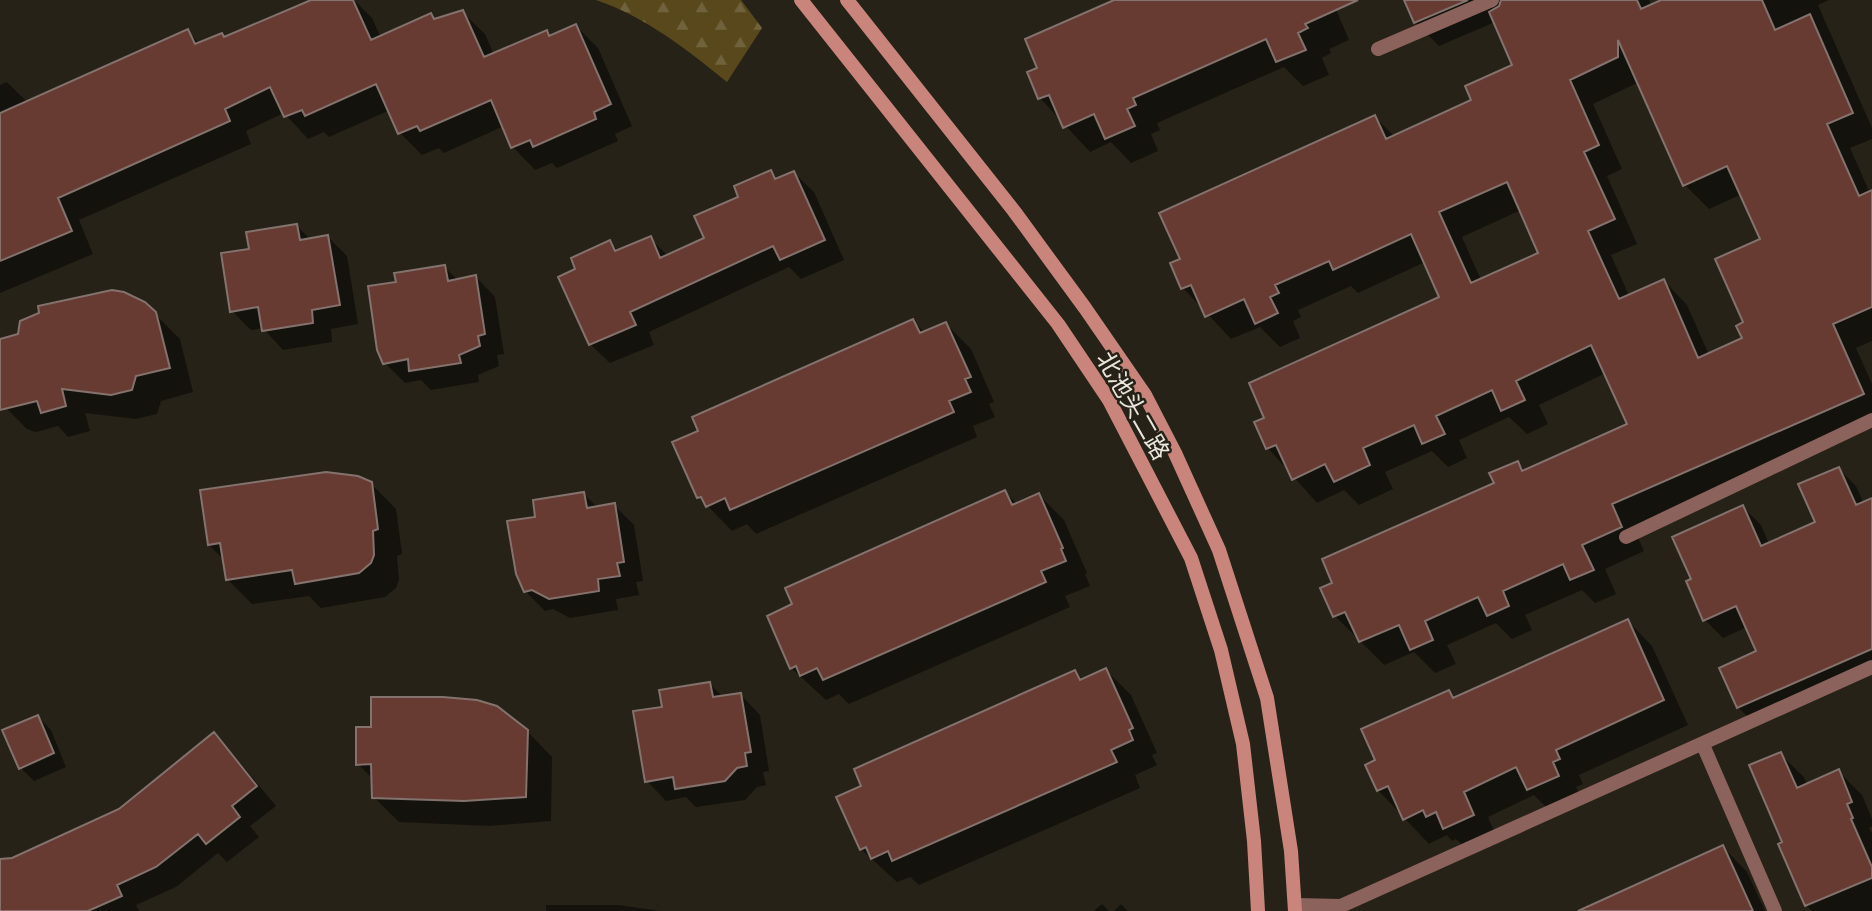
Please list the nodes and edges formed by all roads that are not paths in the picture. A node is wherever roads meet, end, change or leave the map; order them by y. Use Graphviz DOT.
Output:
graph roads {
  1 [pos="801,0"];
  2 [pos="847,0"];
  3 [pos="1492,0"];
  4 [pos="1378,49"];
  5 [pos="1872,420"];
  6 [pos="1626,537"];
  7 [pos="1872,667"];
  8 [pos="1703,744"];
  9 [pos="1295,908"];
  10 [pos="1258,911"];
  11 [pos="1775,911"];
  1 -- 10 [label="main road, 北池头二路"];
  2 -- 9 [label="main road, 北池头二路"];
  3 -- 4 [label="street"];
  5 -- 6 [label="street"];
  7 -- 8 [label="street"];
  8 -- 9 [label="street"];
  8 -- 11 [label="street"];
}
